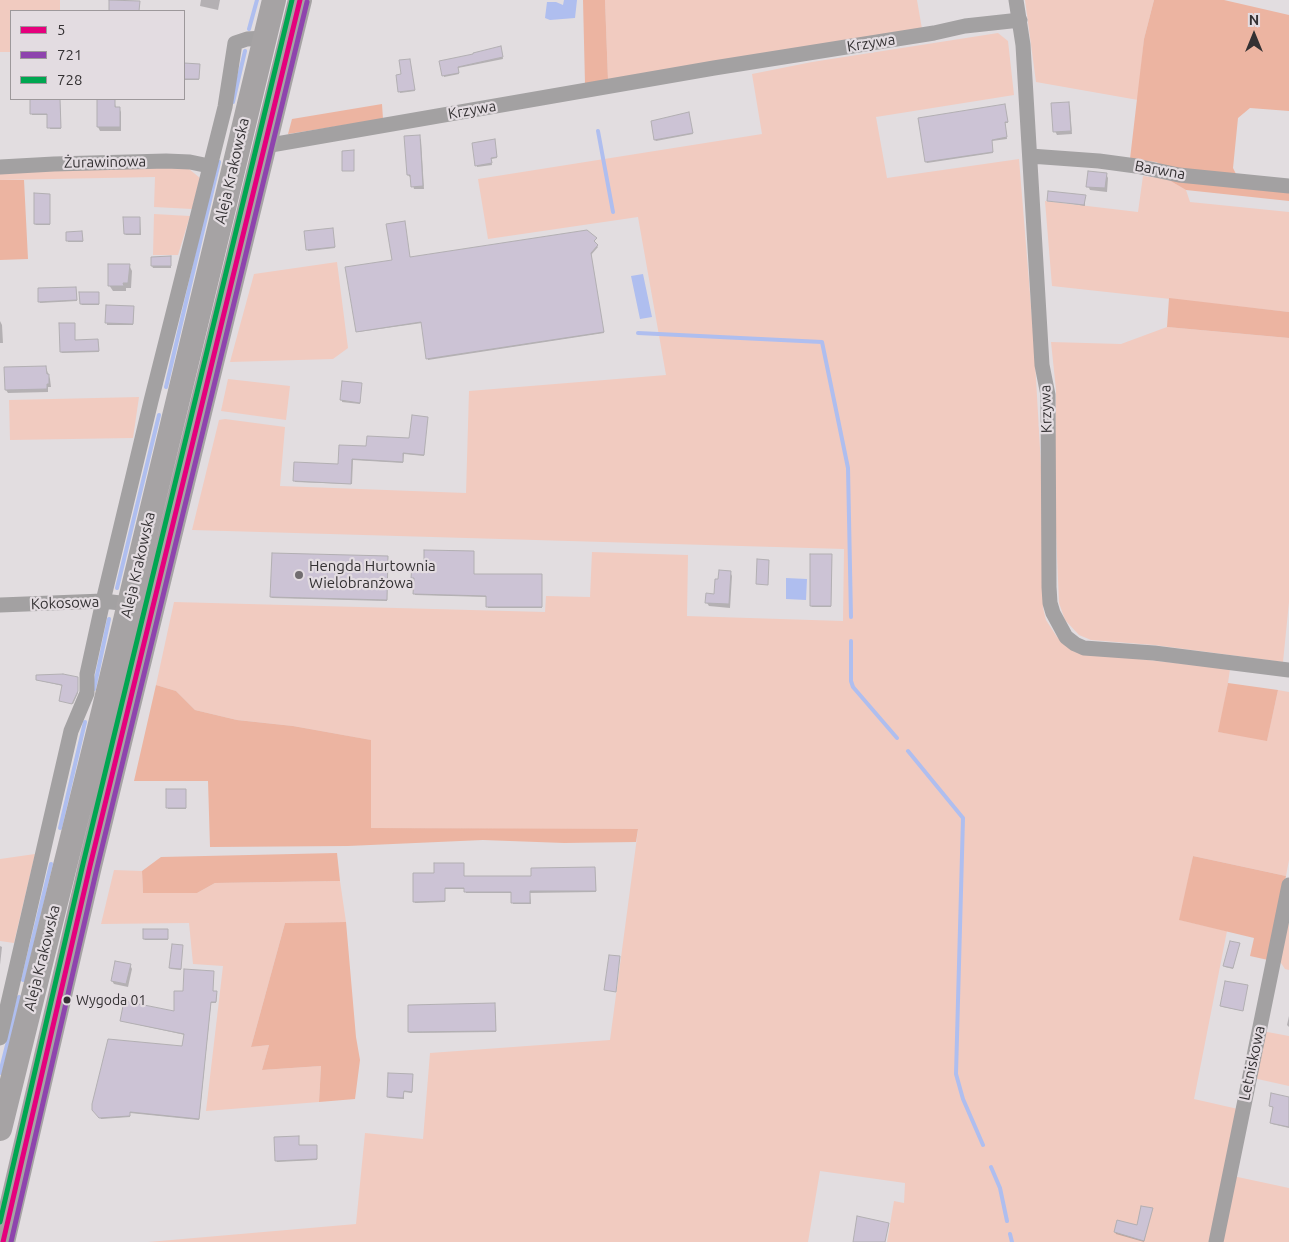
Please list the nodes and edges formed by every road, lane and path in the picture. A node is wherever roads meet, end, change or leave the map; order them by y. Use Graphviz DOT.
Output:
graph roads {
  1 [pos="274,0"];
  2 [pos="300,0"];
  3 [pos="1016,0"];
  4 [pos="1020,20"];
  5 [pos="264,38"];
  6 [pos="265,146"];
  7 [pos="1030,156"];
  8 [pos="210,166"];
  9 [pos="0,167"];
  10 [pos="1289,186"];
  11 [pos="150,401"];
  12 [pos="176,406"];
  13 [pos="103,601"];
  14 [pos="0,604"];
  15 [pos="129,604"];
  16 [pos="1289,670"];
  17 [pos="92,710"];
  18 [pos="1289,885"];
  19 [pos="0,1038"];
  20 [pos="0,1128"];
  21 [pos="3,1242"];
  22 [pos="1216,1242"];
  1 -- 5 [label="main road, Aleja Krakowska"];
  2 -- 6 [label="main road, Aleja Krakowska"];
  3 -- 4 [label="street"];
  4 -- 6 [label="street, Krzywa"];
  4 -- 7 [label="street, Krzywa"];
  5 -- 8 [label="street"];
  5 -- 12 [label="main road, Aleja Krakowska"];
  6 -- 21 [label="main road, Aleja Krakowska"];
  7 -- 10 [label="street, Barwna"];
  7 -- 16 [label="street, Krzywa"];
  8 -- 9 [label="street, Żurawinowa"];
  8 -- 11 [label="street"];
  11 -- 12 [label="street"];
  11 -- 13 [label="street"];
  12 -- 15 [label="main road, Aleja Krakowska"];
  13 -- 14 [label="street, Kokosowa"];
  13 -- 15 [label="street, Kokosowa"];
  13 -- 17 [label="street"];
  15 -- 17 [label="main road, Aleja Krakowska"];
  17 -- 19 [label="street"];
  17 -- 20 [label="main road, Aleja Krakowska"];
  18 -- 22 [label="street, Letniskowa"];
}
